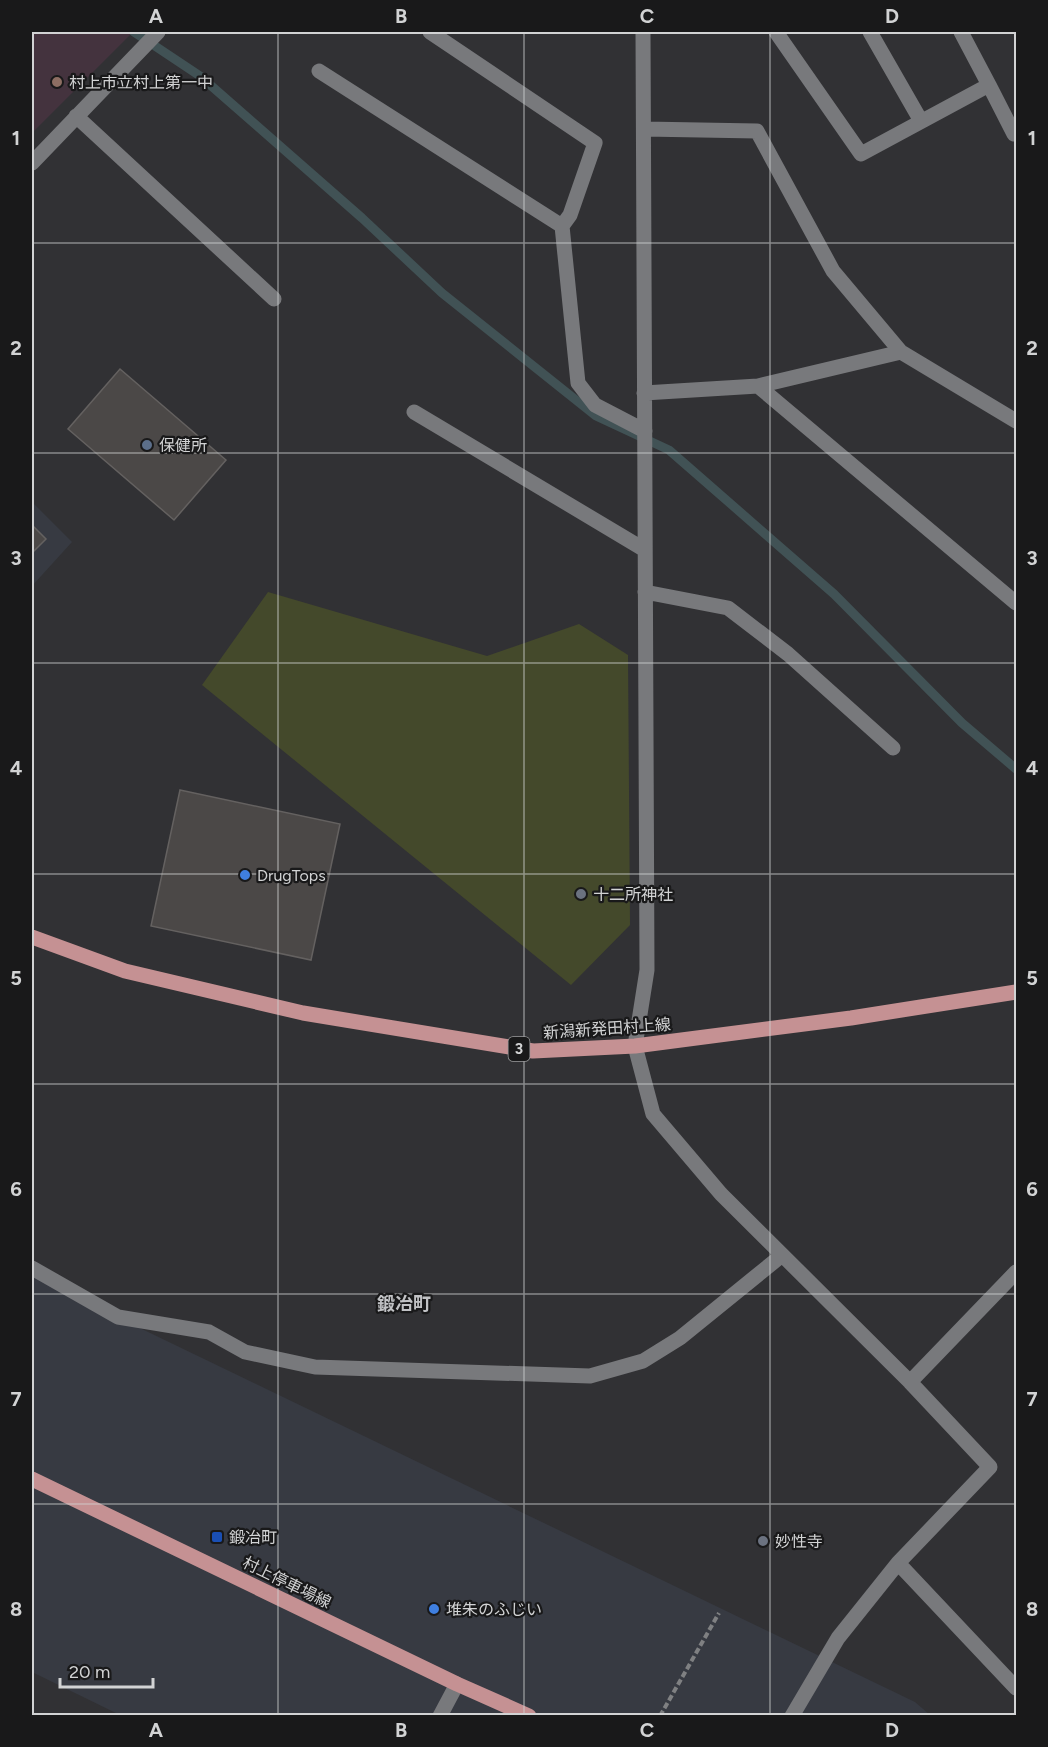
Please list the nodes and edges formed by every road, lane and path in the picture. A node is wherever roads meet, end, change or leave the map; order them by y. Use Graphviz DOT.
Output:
graph roads {
  1 [pos="158,32"];
  2 [pos="430,32"];
  3 [pos="643,32"];
  4 [pos="779,32"];
  5 [pos="870,32"];
  6 [pos="961,32"];
  7 [pos="319,71"];
  8 [pos="989,85"];
  9 [pos="76,116"];
  10 [pos="921,121"];
  11 [pos="644,129"];
  12 [pos="1017,132"];
  13 [pos="32,163"];
  14 [pos="562,226"];
  15 [pos="274,299"];
  16 [pos="901,352"];
  17 [pos="758,386"];
  18 [pos="644,393"];
  19 [pos="414,412"];
  20 [pos="1017,421"];
  21 [pos="645,430"];
  22 [pos="645,550"];
  23 [pos="645,592"];
  24 [pos="1017,603"];
  25 [pos="892,748"];
  26 [pos="32,937"];
  27 [pos="1017,992"];
  28 [pos="635,1046"];
  29 [pos="781,1256"];
  30 [pos="32,1268"];
  31 [pos="1017,1272"];
  32 [pos="910,1382"];
  33 [pos="32,1479"];
  34 [pos="898,1563"];
  35 [pos="719,1613"];
  36 [pos="457,1684"];
  37 [pos="1017,1688"];
  38 [pos="441,1716"];
  39 [pos="529,1716"];
  40 [pos="660,1716"];
  41 [pos="792,1716"];
  1 -- 9 [label="street"];
  2 -- 14 [label="street"];
  3 -- 11 [label="street"];
  4 -- 10 [label="street"];
  5 -- 10 [label="street"];
  6 -- 8 [label="street"];
  7 -- 14 [label="street"];
  8 -- 10 [label="street"];
  8 -- 12 [label="street"];
  9 -- 13 [label="street"];
  9 -- 15 [label="street"];
  11 -- 16 [label="street"];
  11 -- 18 [label="street"];
  14 -- 21 [label="street"];
  16 -- 17 [label="street"];
  16 -- 20 [label="street"];
  17 -- 18 [label="street"];
  17 -- 24 [label="street"];
  18 -- 21 [label="street"];
  19 -- 22 [label="street"];
  21 -- 22 [label="street"];
  22 -- 23 [label="street"];
  23 -- 25 [label="street"];
  23 -- 28 [label="street"];
  26 -- 28 [label="main road, 新潟新発田村上線 / 3"];
  27 -- 28 [label="main road, 新潟新発田村上線 / 3"];
  28 -- 29 [label="street"];
  29 -- 30 [label="street"];
  29 -- 32 [label="street"];
  31 -- 32 [label="street"];
  32 -- 34 [label="street"];
  33 -- 36 [label="main road, 村上停車場線"];
  34 -- 37 [label="street"];
  34 -- 41 [label="street"];
  35 -- 40 [label="path"];
  36 -- 38 [label="street"];
  36 -- 39 [label="main road, 村上停車場線"];
}
